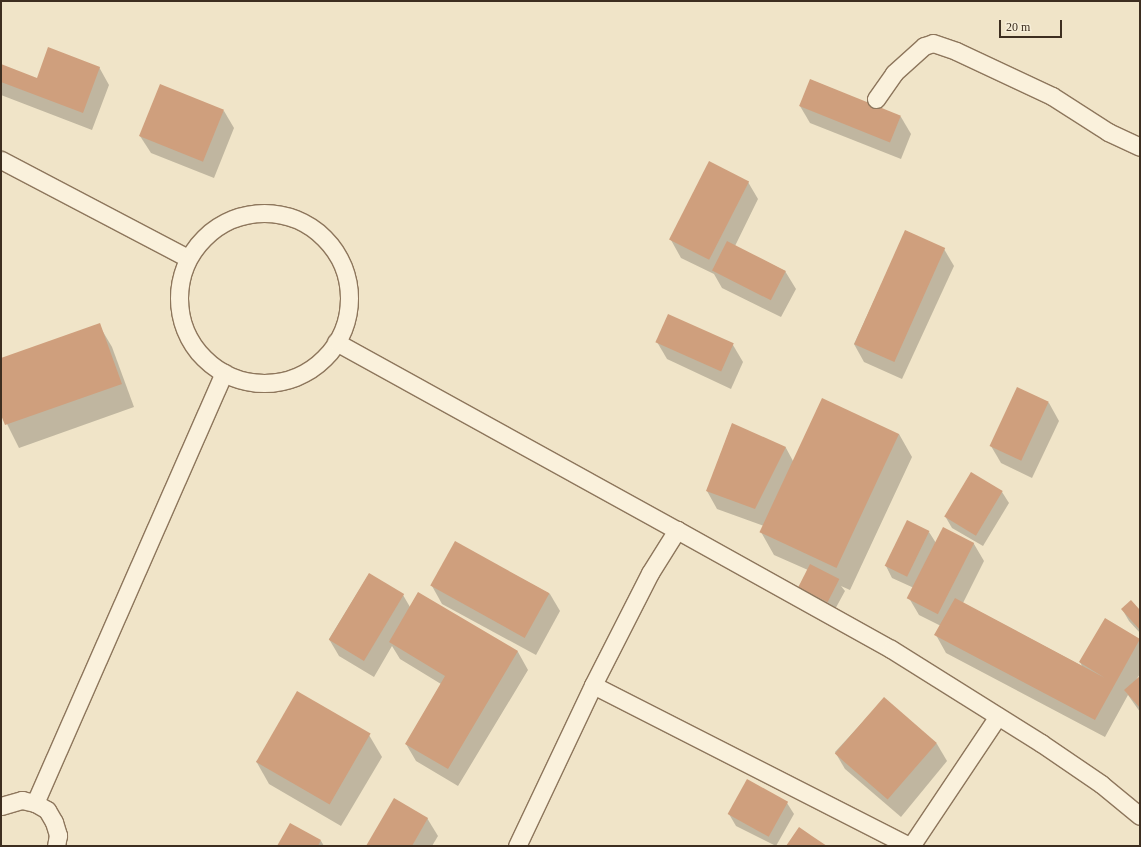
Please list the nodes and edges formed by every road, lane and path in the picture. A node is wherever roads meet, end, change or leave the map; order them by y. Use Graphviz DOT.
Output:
graph roads {
  1 [pos="876,99"];
  2 [pos="1140,147"];
  3 [pos="1,160"];
  4 [pos="188,258"];
  5 [pos="336,342"];
  6 [pos="224,373"];
  7 [pos="677,530"];
  8 [pos="593,684"];
  9 [pos="998,716"];
  10 [pos="35,802"];
  11 [pos="1,806"];
  12 [pos="1140,816"];
  13 [pos="56,846"];
  14 [pos="517,846"];
  15 [pos="910,846"];
  1 -- 2 [label="street"];
  3 -- 4 [label="street"];
  4 -- 5 [label="street"];
  4 -- 6 [label="street"];
  5 -- 6 [label="street"];
  5 -- 7 [label="street"];
  6 -- 10 [label="street"];
  7 -- 8 [label="street"];
  7 -- 9 [label="street"];
  8 -- 14 [label="street"];
  8 -- 15 [label="street"];
  9 -- 12 [label="street"];
  9 -- 15 [label="street"];
  10 -- 11 [label="street"];
  10 -- 13 [label="street"];
}
